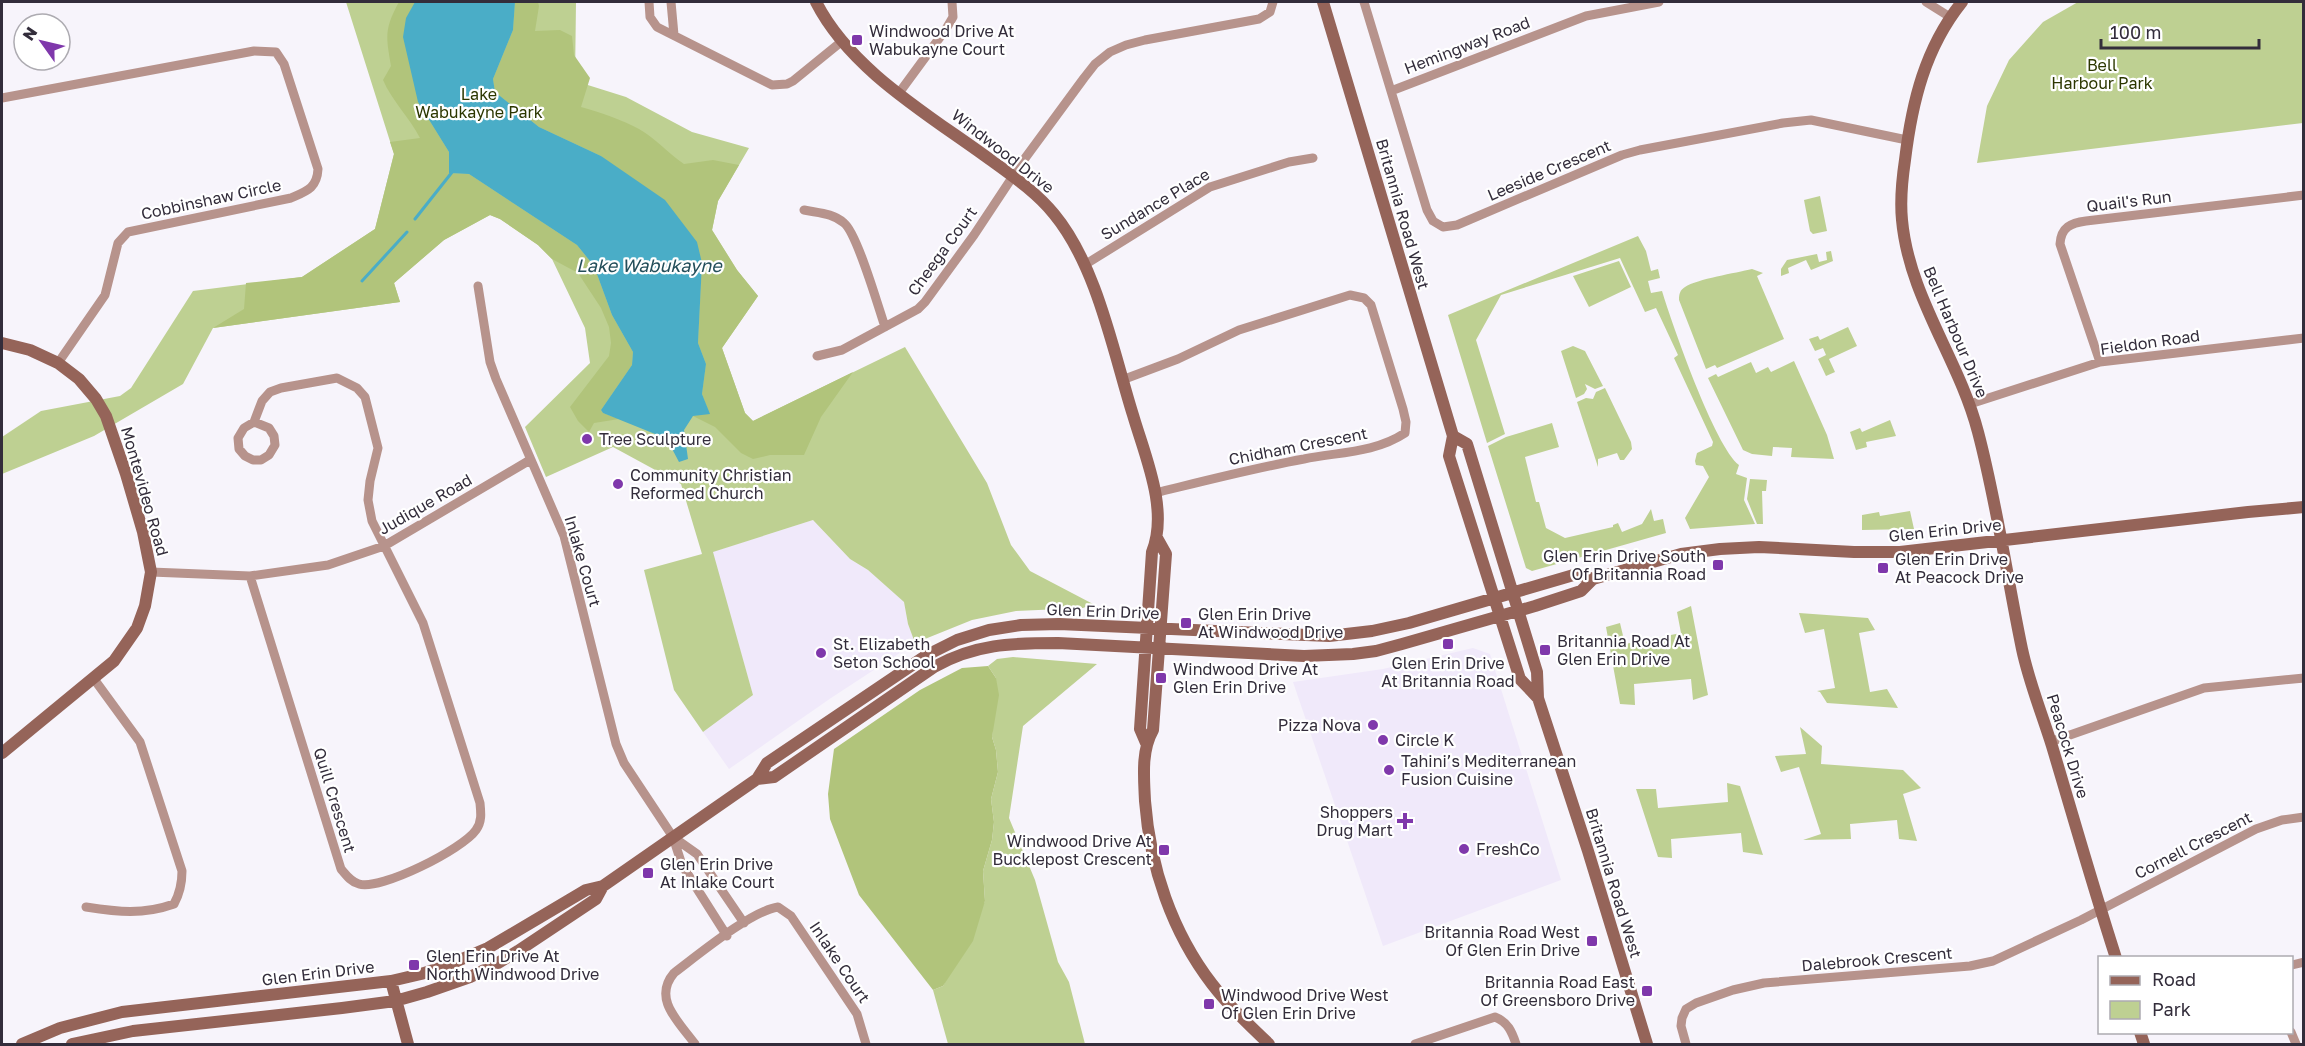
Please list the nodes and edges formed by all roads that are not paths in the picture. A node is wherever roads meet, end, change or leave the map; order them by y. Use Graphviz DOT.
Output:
graph roads {
  1 [pos="649,2"];
  2 [pos="671,2"];
  3 [pos="816,2"];
  4 [pos="952,2"];
  5 [pos="1273,2"];
  6 [pos="1323,2"];
  7 [pos="1364,2"];
  8 [pos="1659,2"];
  9 [pos="1926,2"];
  10 [pos="1962,2"];
  11 [pos="1950,17"];
  12 [pos="674,35"];
  13 [pos="841,42"];
  14 [pos="1391,91"];
  15 [pos="899,93"];
  16 [pos="2,98"];
  17 [pos="1907,140"];
  18 [pos="1313,158"];
  19 [pos="1013,176"];
  20 [pos="2304,195"];
  21 [pos="804,210"];
  22 [pos="1086,264"];
  23 [pos="478,286"];
  24 [pos="885,327"];
  25 [pos="2304,338"];
  26 [pos="2,343"];
  27 [pos="816,356"];
  28 [pos="2100,362"];
  29 [pos="58,363"];
  30 [pos="1122,380"];
  31 [pos="1970,404"];
  32 [pos="254,422"];
  33 [pos="1453,436"];
  34 [pos="530,460"];
  35 [pos="1155,493"];
  36 [pos="2304,507"];
  37 [pos="1157,538"];
  38 [pos="2002,541"];
  39 [pos="384,546"];
  40 [pos="151,572"];
  41 [pos="250,576"];
  42 [pos="1593,579"];
  43 [pos="1513,592"];
  44 [pos="1494,597"];
  45 [pos="1518,610"];
  46 [pos="1500,616"];
  47 [pos="1147,629"];
  48 [pos="1160,630"];
  49 [pos="1145,648"];
  50 [pos="1159,648"];
  51 [pos="2304,678"];
  52 [pos="94,679"];
  53 [pos="1538,698"];
  54 [pos="860,700"];
  55 [pos="868,712"];
  56 [pos="2050,742"];
  57 [pos="1146,743"];
  58 [pos="2,753"];
  59 [pos="757,779"];
  60 [pos="2304,817"];
  61 [pos="673,837"];
  62 [pos="603,886"];
  63 [pos="86,907"];
  64 [pos="2100,910"];
  65 [pos="744,923"];
  66 [pos="727,936"];
  67 [pos="2116,956"];
  68 [pos="391,981"];
  69 [pos="395,1001"];
  70 [pos="22,1044"];
  71 [pos="72,1044"];
  72 [pos="408,1044"];
  73 [pos="695,1044"];
  74 [pos="866,1044"];
  75 [pos="1269,1044"];
  76 [pos="1415,1044"];
  77 [pos="1516,1044"];
  78 [pos="1647,1044"];
  79 [pos="1686,1044"];
  1 -- 12 [label="street"];
  2 -- 12 [label="street"];
  3 -- 13 [label="street, Windwood Drive"];
  4 -- 15 [label="street"];
  5 -- 19 [label="street, Cheega Court"];
  6 -- 33 [label="street, Britannia Road West"];
  7 -- 14 [label="street, Leeside Crescent"];
  8 -- 14 [label="street, Hemingway Road"];
  9 -- 11 [label="street"];
  10 -- 11 [label="street, Bell Harbour Drive"];
  11 -- 17 [label="street, Bell Harbour Drive"];
  12 -- 13 [label="street"];
  13 -- 15 [label="street, Windwood Drive"];
  14 -- 17 [label="street, Leeside Crescent"];
  15 -- 19 [label="street, Windwood Drive"];
  16 -- 29 [label="street, Cobbinshaw Circle"];
  17 -- 31 [label="street, Bell Harbour Drive"];
  18 -- 22 [label="street, Sundance Place"];
  19 -- 22 [label="street, Windwood Drive"];
  19 -- 24 [label="street, Cheega Court"];
  20 -- 28 [label="street, Quail's Run"];
  21 -- 24 [label="street"];
  22 -- 30 [label="street, Windwood Drive"];
  23 -- 34 [label="street, Inlake Court"];
  24 -- 27 [label="street, Cheega Court"];
  25 -- 28 [label="street, Fieldon Road"];
  26 -- 29 [label="street, Montevideo Road"];
  28 -- 31 [label="street, Fieldon Road"];
  29 -- 40 [label="street, Montevideo Road"];
  30 -- 35 [label="street, Windwood Drive"];
  30 -- 35 [label="street, Chidham Crescent"];
  31 -- 38 [label="street, Bell Harbour Drive"];
  32 -- 32 [label="street"];
  32 -- 39 [label="street, Quill Crescent"];
  33 -- 43 [label="street, Britannia Road West"];
  33 -- 44 [label="street, Britannia Road West"];
  34 -- 39 [label="street, Judique Road"];
  34 -- 61 [label="street, Inlake Court"];
  35 -- 37 [label="street, Windwood Drive"];
  36 -- 38 [label="street, Glen Erin Drive"];
  37 -- 47 [label="street, Windwood Drive"];
  37 -- 48 [label="street, Windwood Drive"];
  38 -- 42 [label="street, Glen Erin Drive"];
  38 -- 56 [label="street, Peacock Drive"];
  39 -- 41 [label="street, Judique Road"];
  39 -- 41 [label="street, Quill Crescent"];
  40 -- 41 [label="street, Judique Road"];
  40 -- 52 [label="street, Montevideo Road"];
  42 -- 43 [label="street, Glen Erin Drive"];
  42 -- 45 [label="street, Glen Erin Drive"];
  43 -- 44 [label="street, Glen Erin Drive"];
  43 -- 45 [label="street, Britannia Road West"];
  44 -- 46 [label="street, Britannia Road West"];
  44 -- 48 [label="street, Glen Erin Drive"];
  45 -- 46 [label="street, Glen Erin Drive"];
  45 -- 53 [label="street, Britannia Road West"];
  46 -- 50 [label="street, Glen Erin Drive"];
  46 -- 53 [label="street, Britannia Road West"];
  47 -- 48 [label="street, Glen Erin Drive"];
  47 -- 49 [label="street, Windwood Drive"];
  47 -- 54 [label="street, Glen Erin Drive"];
  48 -- 50 [label="street, Windwood Drive"];
  49 -- 50 [label="street, Glen Erin Drive"];
  49 -- 55 [label="street, Glen Erin Drive"];
  49 -- 57 [label="street, Windwood Drive"];
  50 -- 57 [label="street, Windwood Drive"];
  51 -- 56 [label="street"];
  52 -- 58 [label="street, Montevideo Road"];
  52 -- 63 [label="street"];
  53 -- 78 [label="street, Britannia Road West"];
  54 -- 55 [label="street"];
  54 -- 59 [label="street, Glen Erin Drive"];
  55 -- 59 [label="street, Glen Erin Drive"];
  56 -- 64 [label="street, Peacock Drive"];
  57 -- 75 [label="street, Windwood Drive"];
  59 -- 61 [label="street, Glen Erin Drive"];
  60 -- 64 [label="street, Cornell Crescent"];
  61 -- 62 [label="street, Glen Erin Drive"];
  61 -- 65 [label="street, Inlake Court"];
  61 -- 66 [label="street, Inlake Court"];
  62 -- 68 [label="street, Glen Erin Drive"];
  62 -- 69 [label="street, Glen Erin Drive"];
  64 -- 67 [label="street, Peacock Drive"];
  64 -- 79 [label="street, Dalebrook Crescent"];
  65 -- 66 [label="street, Inlake Court"];
  65 -- 74 [label="street, Inlake Court"];
  66 -- 73 [label="street, Inlake Court"];
  68 -- 69 [label="street"];
  68 -- 70 [label="street, Glen Erin Drive"];
  69 -- 71 [label="street, Glen Erin Drive"];
  69 -- 72 [label="street"];
  76 -- 77 [label="street"];
}
